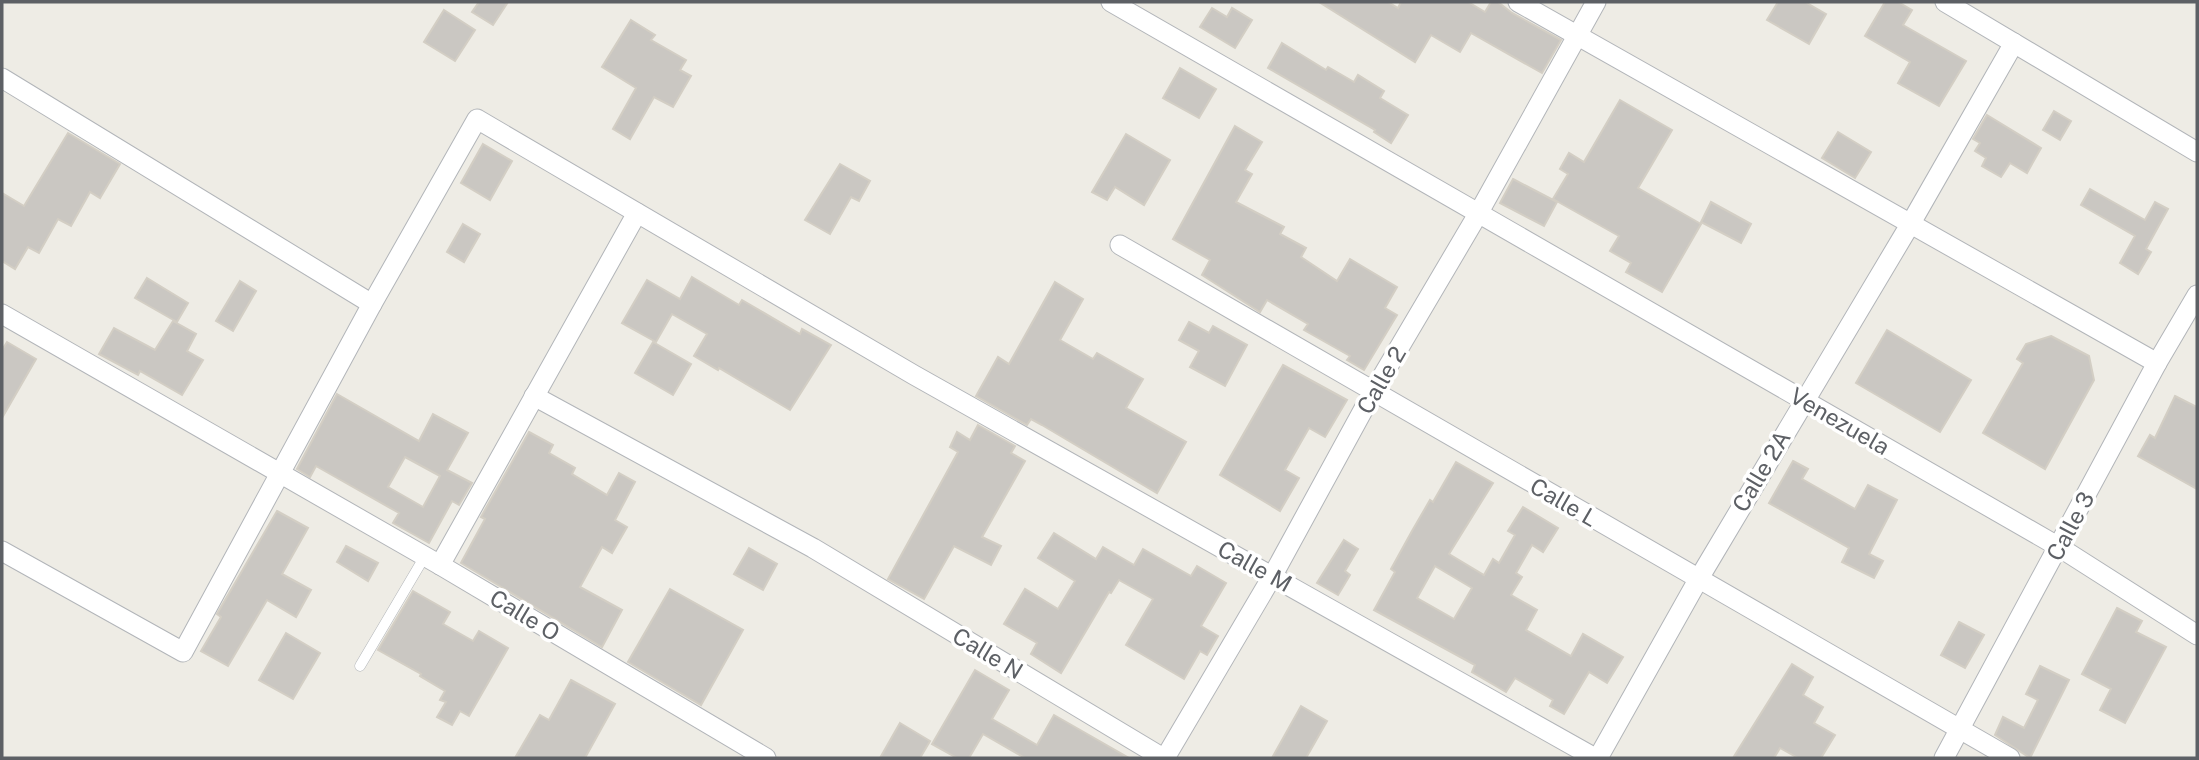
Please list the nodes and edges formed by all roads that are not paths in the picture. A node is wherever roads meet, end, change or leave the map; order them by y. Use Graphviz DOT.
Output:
graph roads {
  1 [pos="1111,2"];
  2 [pos="1518,2"];
  3 [pos="1596,2"];
  4 [pos="1945,2"];
  5 [pos="1578,35"];
  6 [pos="2014,43"];
  7 [pos="2,78"];
  8 [pos="2197,152"];
  9 [pos="637,213"];
  10 [pos="1478,214"];
  11 [pos="1911,223"];
  12 [pos="1119,245"];
  13 [pos="2197,295"];
  14 [pos="372,303"];
  15 [pos="2,314"];
  16 [pos="2157,363"];
  17 [pos="1373,392"];
  18 [pos="534,396"];
  19 [pos="1804,400"];
  20 [pos="281,475"];
  21 [pos="2059,547"];
  22 [pos="2,551"];
  23 [pos="432,560"];
  24 [pos="1273,576"];
  25 [pos="1698,580"];
  26 [pos="2197,635"];
  27 [pos="360,666"];
  28 [pos="1961,730"];
  29 [pos="766,758"];
  30 [pos="1164,758"];
  31 [pos="1596,758"];
  32 [pos="1944,758"];
  33 [pos="2010,758"];
  1 -- 10 [label="street, Venezuela"];
  2 -- 5 [label="street"];
  3 -- 5 [label="street, Calle 2"];
  4 -- 6 [label="street"];
  5 -- 10 [label="street, Calle 2"];
  5 -- 11 [label="street"];
  6 -- 8 [label="street"];
  6 -- 11 [label="street, Calle 2A"];
  7 -- 14 [label="street"];
  9 -- 14 [label="street, Calle M"];
  9 -- 18 [label="street"];
  9 -- 24 [label="street, Calle M"];
  10 -- 17 [label="street, Calle 2"];
  10 -- 19 [label="street, Venezuela"];
  11 -- 16 [label="street"];
  11 -- 19 [label="street, Calle 2A"];
  12 -- 17 [label="street, Calle L"];
  13 -- 16 [label="street, Calle 3"];
  14 -- 20 [label="street"];
  15 -- 20 [label="street, Calle O"];
  16 -- 21 [label="street, Calle 3"];
  17 -- 24 [label="street, Calle 2"];
  17 -- 25 [label="street, Calle L"];
  18 -- 23 [label="street"];
  18 -- 30 [label="street, Calle N"];
  19 -- 21 [label="street, Venezuela"];
  19 -- 25 [label="street, Calle 2A"];
  20 -- 22 [label="street"];
  20 -- 23 [label="street, Calle O"];
  21 -- 26 [label="street, Venezuela"];
  21 -- 28 [label="street, Calle 3"];
  23 -- 27 [label="lane"];
  23 -- 29 [label="street, Calle O"];
  24 -- 30 [label="street, Calle 2"];
  24 -- 31 [label="street, Calle M"];
  25 -- 28 [label="street, Calle L"];
  25 -- 31 [label="street, Calle 2A"];
  28 -- 32 [label="street, Calle 3"];
  28 -- 33 [label="street, Calle L"];
}
